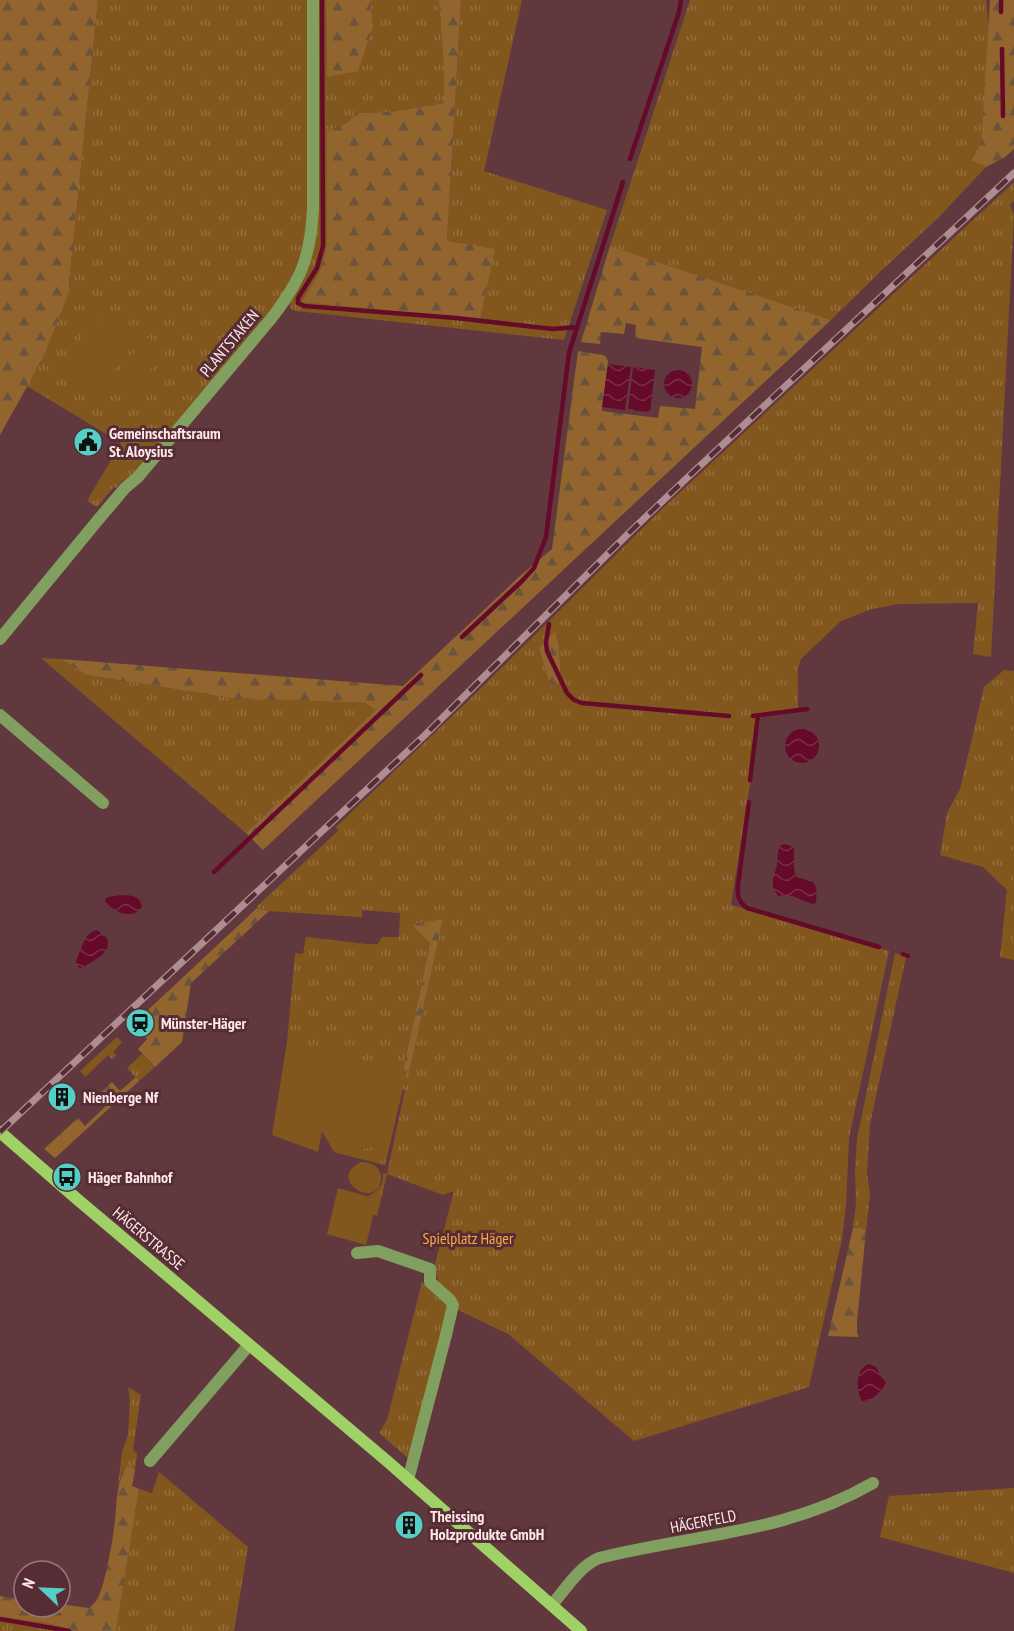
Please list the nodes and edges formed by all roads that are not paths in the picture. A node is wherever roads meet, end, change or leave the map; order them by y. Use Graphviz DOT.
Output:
graph roads {
  1 [pos="313,0"];
  2 [pos="0,639"];
  3 [pos="0,715"];
  4 [pos="102,803"];
  5 [pos="0,1132"];
  6 [pos="357,1253"];
  7 [pos="249,1345"];
  8 [pos="150,1461"];
  9 [pos="408,1480"];
  10 [pos="873,1484"];
  11 [pos="552,1605"];
  12 [pos="581,1631"];
  1 -- 2 [label="street, PLANTSTAKEN"];
  3 -- 4 [label="street"];
  5 -- 7 [label="main road, HÄGERSTRASSE"];
  6 -- 9 [label="street"];
  7 -- 8 [label="street"];
  7 -- 9 [label="main road, HÄGERSTRASSE"];
  9 -- 11 [label="main road, HÄGERSTRASSE"];
  10 -- 11 [label="street, HÄGERFELD"];
  11 -- 12 [label="main road, HÄGERSTRASSE"];
}
